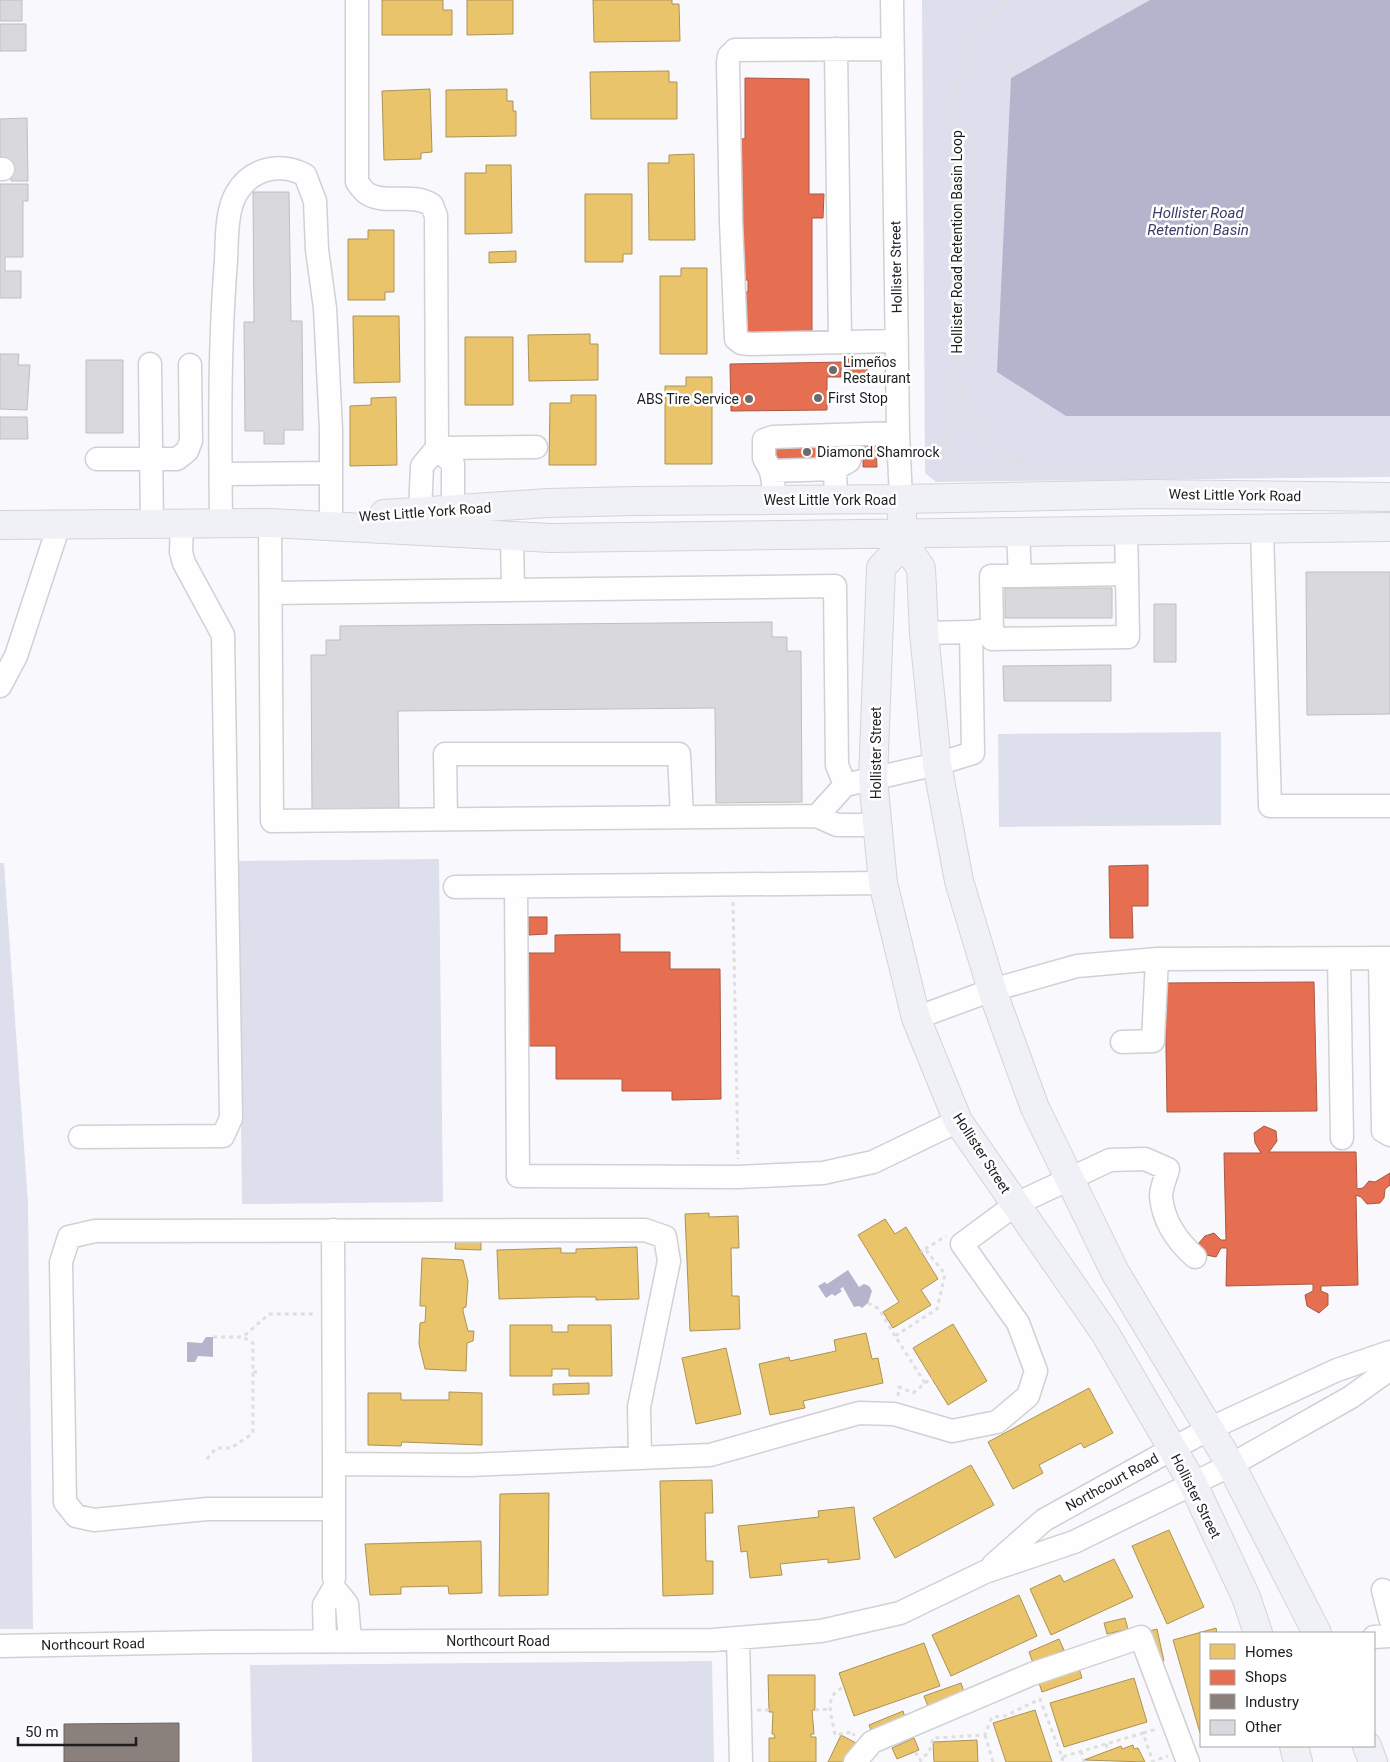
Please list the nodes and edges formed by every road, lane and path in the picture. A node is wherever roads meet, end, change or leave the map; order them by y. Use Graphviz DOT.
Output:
graph roads {
  1 [pos="356,0"];
  2 [pos="892,0"];
  3 [pos="1006,0"];
  4 [pos="836,49"];
  5 [pos="893,50"];
  6 [pos="897,341"];
  7 [pos="840,342"];
  8 [pos="150,364"];
  9 [pos="190,365"];
  10 [pos="962,393"];
  11 [pos="898,433"];
  12 [pos="848,435"];
  13 [pos="536,447"];
  14 [pos="437,448"];
  15 [pos="97,459"];
  16 [pos="151,459"];
  17 [pos="1019,461"];
  18 [pos="835,469"];
  19 [pos="950,469"];
  20 [pos="1390,469"];
  21 [pos="771,471"];
  22 [pos="331,473"];
  23 [pos="220,474"];
  24 [pos="945,474"];
  25 [pos="962,476"];
  26 [pos="968,476"];
  27 [pos="1390,497"];
  28 [pos="836,499"];
  29 [pos="902,499"];
  30 [pos="776,500"];
  31 [pos="453,510"];
  32 [pos="420,512"];
  33 [pos="331,518"];
  34 [pos="152,523"];
  35 [pos="182,523"];
  36 [pos="221,523"];
  37 [pos="270,523"];
  38 [pos="60,524"];
  39 [pos="0,525"];
  40 [pos="1390,527"];
  41 [pos="1262,529"];
  42 [pos="1126,531"];
  43 [pos="1018,533"];
  44 [pos="903,534"];
  45 [pos="512,536"];
  46 [pos="1127,574"];
  47 [pos="1020,576"];
  48 [pos="513,590"];
  49 [pos="271,592"];
  50 [pos="981,631"];
  51 [pos="924,633"];
  52 [pos="0,686"];
  53 [pos="937,764"];
  54 [pos="873,779"];
  55 [pos="845,785"];
  56 [pos="1390,806"];
  57 [pos="817,816"];
  58 [pos="682,817"];
  59 [pos="446,820"];
  60 [pos="878,825"];
  61 [pos="883,883"];
  62 [pos="733,884"];
  63 [pos="456,887"];
  64 [pos="516,887"];
  65 [pos="1339,958"];
  66 [pos="1385,958"];
  67 [pos="1157,959"];
  68 [pos="992,990"];
  69 [pos="916,1018"];
  70 [pos="1122,1042"];
  71 [pos="1386,1088"];
  72 [pos="958,1121"];
  73 [pos="1390,1135"];
  74 [pos="80,1137"];
  75 [pos="1342,1138"];
  76 [pos="738,1177"];
  77 [pos="1070,1180"];
  78 [pos="1016,1204"];
  79 [pos="334,1230"];
  80 [pos="953,1231"];
  81 [pos="925,1250"];
  82 [pos="921,1252"];
  83 [pos="1196,1257"];
  84 [pos="868,1303"];
  85 [pos="334,1314"];
  86 [pos="895,1336"];
  87 [pos="213,1337"];
  88 [pos="243,1337"];
  89 [pos="1390,1352"];
  90 [pos="1390,1369"];
  91 [pos="253,1372"];
  92 [pos="260,1372"];
  93 [pos="932,1378"];
  94 [pos="925,1383"];
  95 [pos="894,1414"];
  96 [pos="1209,1429"];
  97 [pos="1172,1449"];
  98 [pos="640,1456"];
  99 [pos="207,1459"];
  100 [pos="334,1464"];
  101 [pos="1231,1465"];
  102 [pos="1193,1484"];
  103 [pos="334,1509"];
  104 [pos="985,1572"];
  105 [pos="334,1578"];
  106 [pos="1383,1590"];
  107 [pos="1390,1618"];
  108 [pos="1258,1632"];
  109 [pos="1316,1632"];
  110 [pos="1390,1636"];
  111 [pos="1375,1637"];
  112 [pos="738,1639"];
  113 [pos="325,1641"];
  114 [pos="350,1641"];
  115 [pos="0,1646"];
  116 [pos="842,1688"];
  117 [pos="830,1709"];
  118 [pos="815,1710"];
  119 [pos="853,1732"];
  120 [pos="985,1736"];
  121 [pos="1106,1744"];
  122 [pos="1294,1747"];
  123 [pos="1367,1747"];
  124 [pos="1108,1751"];
  125 [pos="915,1752"];
  126 [pos="1081,1752"];
  127 [pos="1062,1757"];
  128 [pos="921,1760"];
  129 [pos="741,1762"];
  130 [pos="855,1762"];
  131 [pos="993,1762"];
  132 [pos="1063,1762"];
  133 [pos="1084,1762"];
  134 [pos="1153,1762"];
  135 [pos="1188,1762"];
  136 [pos="1298,1762"];
  137 [pos="1372,1762"];
  1 -- 14 [label="street"];
  2 -- 5 [label="street, Hollister Street"];
  3 -- 10 [label="path, Hollister Road Retention Basin Loop"];
  4 -- 5 [label="street"];
  4 -- 7 [label="street"];
  4 -- 7 [label="street"];
  5 -- 6 [label="street, Hollister Street"];
  6 -- 7 [label="street"];
  6 -- 11 [label="street, Hollister Street"];
  8 -- 16 [label="street"];
  9 -- 16 [label="street"];
  10 -- 17 [label="path, Hollister Road Retention Basin Loop"];
  10 -- 19 [label="path"];
  11 -- 12 [label="street"];
  11 -- 29 [label="street, Hollister Street"];
  12 -- 18 [label="street"];
  12 -- 21 [label="street"];
  13 -- 14 [label="street"];
  14 -- 31 [label="street"];
  14 -- 32 [label="street"];
  15 -- 16 [label="street"];
  16 -- 34 [label="street"];
  17 -- 20 [label="path, Hollister Road Retention Basin Loop"];
  17 -- 26 [label="path"];
  18 -- 21 [label="street"];
  18 -- 28 [label="street"];
  19 -- 24 [label="path"];
  19 -- 25 [label="path"];
  21 -- 30 [label="street"];
  22 -- 23 [label="street"];
  22 -- 23 [label="street"];
  22 -- 33 [label="street"];
  23 -- 36 [label="street"];
  27 -- 29 [label="main road, West Little York Road"];
  28 -- 29 [label="main road, West Little York Road"];
  28 -- 30 [label="main road, West Little York Road"];
  29 -- 44 [label="main road, Hollister Street"];
  30 -- 31 [label="main road, West Little York Road"];
  31 -- 32 [label="main road, West Little York Road"];
  32 -- 33 [label="main road, West Little York Road"];
  33 -- 37 [label="main road, West Little York Road"];
  34 -- 35 [label="main road, West Little York Road"];
  34 -- 38 [label="main road, West Little York Road"];
  35 -- 36 [label="main road, West Little York Road"];
  35 -- 74 [label="street"];
  36 -- 37 [label="main road, West Little York Road"];
  37 -- 45 [label="main road, West Little York Road"];
  37 -- 49 [label="street"];
  38 -- 39 [label="main road, West Little York Road"];
  38 -- 52 [label="street"];
  40 -- 41 [label="main road, West Little York Road"];
  41 -- 42 [label="main road, West Little York Road"];
  41 -- 56 [label="street"];
  42 -- 43 [label="main road, West Little York Road"];
  42 -- 46 [label="street"];
  43 -- 44 [label="main road, West Little York Road"];
  43 -- 47 [label="street"];
  44 -- 45 [label="main road, West Little York Road"];
  44 -- 51 [label="main road, Hollister Street"];
  44 -- 54 [label="main road, Hollister Street"];
  45 -- 48 [label="street"];
  46 -- 47 [label="street"];
  46 -- 50 [label="street"];
  47 -- 50 [label="street"];
  48 -- 49 [label="street"];
  48 -- 55 [label="street"];
  49 -- 59 [label="street"];
  50 -- 51 [label="street"];
  50 -- 53 [label="street"];
  51 -- 53 [label="main road, Hollister Street"];
  53 -- 54 [label="street"];
  53 -- 68 [label="main road, Hollister Street"];
  54 -- 55 [label="street"];
  54 -- 60 [label="main road, Hollister Street"];
  55 -- 57 [label="street"];
  57 -- 58 [label="street"];
  57 -- 60 [label="street"];
  58 -- 59 [label="street"];
  58 -- 59 [label="street"];
  60 -- 61 [label="main road, Hollister Street"];
  61 -- 62 [label="street"];
  61 -- 69 [label="main road, Hollister Street"];
  62 -- 64 [label="street"];
  62 -- 76 [label="path"];
  63 -- 64 [label="street"];
  64 -- 76 [label="street"];
  65 -- 66 [label="street"];
  65 -- 67 [label="street"];
  65 -- 75 [label="street"];
  66 -- 71 [label="street"];
  67 -- 68 [label="street"];
  67 -- 70 [label="street"];
  68 -- 69 [label="street"];
  68 -- 77 [label="main road, Hollister Street"];
  69 -- 72 [label="main road, Hollister Street"];
  71 -- 73 [label="street"];
  72 -- 76 [label="street"];
  72 -- 78 [label="main road, Hollister Street"];
  77 -- 78 [label="street"];
  77 -- 83 [label="street"];
  77 -- 96 [label="main road, Hollister Street"];
  78 -- 95 [label="street"];
  78 -- 97 [label="main road, Hollister Street"];
  79 -- 85 [label="street"];
  79 -- 98 [label="street"];
  79 -- 103 [label="street"];
  80 -- 81 [label="path"];
  81 -- 82 [label="path"];
  81 -- 86 [label="path"];
  84 -- 86 [label="path"];
  85 -- 88 [label="path"];
  85 -- 100 [label="street"];
  86 -- 94 [label="path"];
  87 -- 88 [label="path"];
  88 -- 91 [label="path"];
  89 -- 96 [label="street, Northcourt Road"];
  90 -- 101 [label="street, Northcourt Road"];
  91 -- 92 [label="path"];
  91 -- 99 [label="path"];
  93 -- 94 [label="path"];
  94 -- 95 [label="path"];
  95 -- 98 [label="street"];
  96 -- 97 [label="street, Northcourt Road"];
  96 -- 101 [label="main road, Hollister Street"];
  97 -- 102 [label="main road, Hollister Street"];
  97 -- 104 [label="street, Northcourt Road"];
  98 -- 100 [label="street"];
  100 -- 103 [label="street"];
  101 -- 102 [label="street, Northcourt Road"];
  101 -- 109 [label="main road, Hollister Street"];
  102 -- 104 [label="street, Northcourt Road"];
  102 -- 108 [label="main road, Hollister Street"];
  103 -- 105 [label="street"];
  104 -- 112 [label="street, Northcourt Road"];
  106 -- 107 [label="street"];
  110 -- 111 [label="street"];
  112 -- 114 [label="street, Northcourt Road"];
  112 -- 129 [label="street"];
  113 -- 114 [label="street, Northcourt Road"];
  113 -- 114 [label="street"];
  113 -- 115 [label="street, Northcourt Road"];
  116 -- 117 [label="path"];
  117 -- 118 [label="path"];
  117 -- 119 [label="path"];
  120 -- 127 [label="path"];
  120 -- 128 [label="path"];
  120 -- 131 [label="path"];
  121 -- 124 [label="path"];
  121 -- 126 [label="path"];
  121 -- 134 [label="path"];
  122 -- 136 [label="main road"];
  123 -- 137 [label="main road"];
  125 -- 128 [label="path"];
  126 -- 127 [label="path"];
  126 -- 133 [label="path"];
  127 -- 132 [label="path"];
  130 -- 135 [label="street"];
}
